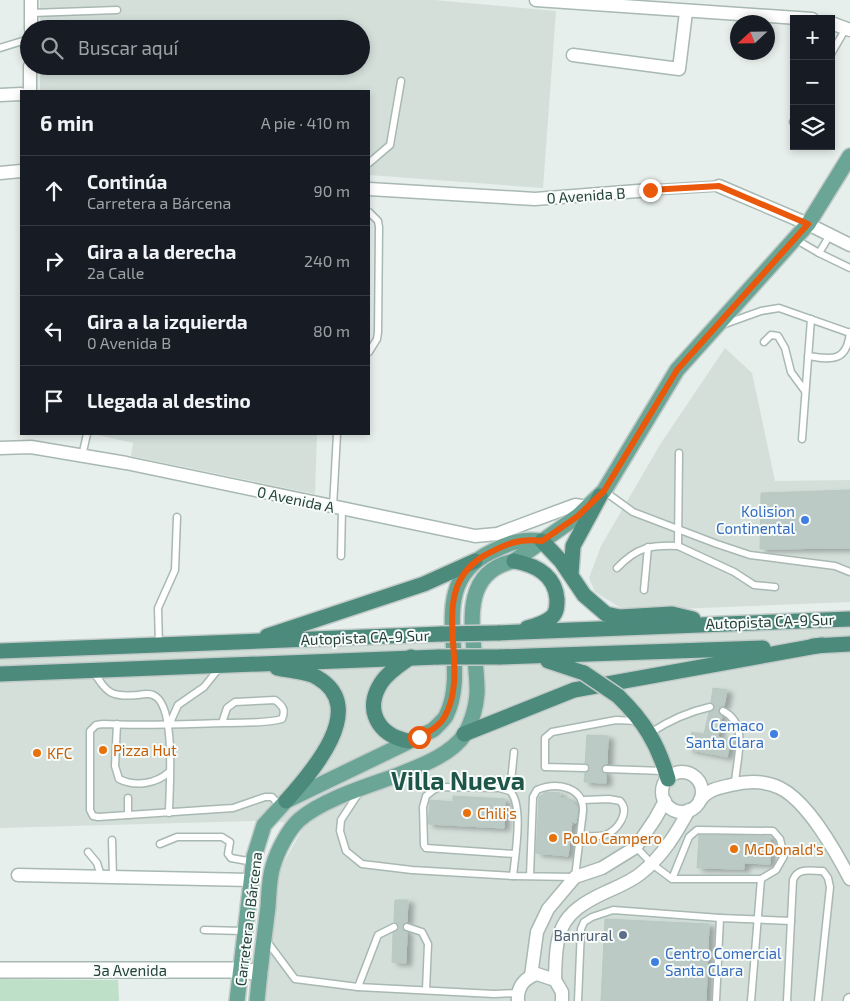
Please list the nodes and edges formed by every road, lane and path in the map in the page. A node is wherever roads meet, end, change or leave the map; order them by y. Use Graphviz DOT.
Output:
graph roads {
  1 [pos="31,0"];
  2 [pos="536,0"];
  3 [pos="117,10"];
  4 [pos="686,12"];
  5 [pos="31,14"];
  6 [pos="790,18"];
  7 [pos="31,20"];
  8 [pos="835,24"];
  9 [pos="848,29"];
  10 [pos="20,42"];
  11 [pos="0,48"];
  12 [pos="835,48"];
  13 [pos="573,55"];
  14 [pos="30,75"];
  15 [pos="401,81"];
  16 [pos="30,90"];
  17 [pos="20,94"];
  18 [pos="0,95"];
  19 [pos="850,156"];
  20 [pos="370,162"];
  21 [pos="20,170"];
  22 [pos="0,173"];
  23 [pos="719,186"];
  24 [pos="370,189"];
  25 [pos="650,190"];
  26 [pos="370,213"];
  27 [pos="808,224"];
  28 [pos="830,235"];
  29 [pos="794,239"];
  30 [pos="850,245"];
  31 [pos="819,253"];
  32 [pos="850,268"];
  33 [pos="811,319"];
  34 [pos="714,328"];
  35 [pos="850,332"];
  36 [pos="764,342"];
  37 [pos="370,350"];
  38 [pos="808,356"];
  39 [pos="805,391"];
  40 [pos="87,435"];
  41 [pos="337,435"];
  42 [pos="802,439"];
  43 [pos="0,448"];
  44 [pos="680,453"];
  45 [pos="82,456"];
  46 [pos="602,493"];
  47 [pos="588,507"];
  48 [pos="338,508"];
  49 [pos="177,517"];
  50 [pos="678,529"];
  51 [pos="542,541"];
  52 [pos="648,546"];
  53 [pos="678,546"];
  54 [pos="340,556"];
  55 [pos="475,561"];
  56 [pos="514,561"];
  57 [pos="617,568"];
  58 [pos="850,572"];
  59 [pos="571,574"];
  60 [pos="775,587"];
  61 [pos="644,590"];
  62 [pos="850,618"];
  63 [pos="709,624"];
  64 [pos="505,633"];
  65 [pos="251,641"];
  66 [pos="850,644"];
  67 [pos="159,645"];
  68 [pos="822,645"];
  69 [pos="0,651"];
  70 [pos="411,657"];
  71 [pos="531,658"];
  72 [pos="253,663"];
  73 [pos="222,665"];
  74 [pos="92,670"];
  75 [pos="0,674"];
  76 [pos="710,708"];
  77 [pos="723,711"];
  78 [pos="222,723"];
  79 [pos="117,724"];
  80 [pos="169,724"];
  81 [pos="646,727"];
  82 [pos="464,734"];
  83 [pos="408,741"];
  84 [pos="514,752"];
  85 [pos="585,768"];
  86 [pos="606,769"];
  87 [pos="169,772"];
  88 [pos="667,775"];
  89 [pos="700,782"];
  90 [pos="735,784"];
  91 [pos="362,788"];
  92 [pos="713,790"];
  93 [pos="510,791"];
  94 [pos="128,798"];
  95 [pos="583,800"];
  96 [pos="700,800"];
  97 [pos="665,801"];
  98 [pos="283,804"];
  99 [pos="689,810"];
  100 [pos="169,813"];
  101 [pos="128,815"];
  102 [pos="581,836"];
  103 [pos="112,840"];
  104 [pos="160,844"];
  105 [pos="636,847"];
  106 [pos="88,852"];
  107 [pos="515,854"];
  108 [pos="845,860"];
  109 [pos="253,862"];
  110 [pos="652,864"];
  111 [pos="18,875"];
  112 [pos="513,876"];
  113 [pos="530,876"];
  114 [pos="575,876"];
  115 [pos="107,877"];
  116 [pos="672,879"];
  117 [pos="761,879"];
  118 [pos="850,879"];
  119 [pos="251,880"];
  120 [pos="720,918"];
  121 [pos="758,919"];
  122 [pos="791,921"];
  123 [pos="394,927"];
  124 [pos="407,927"];
  125 [pos="204,930"];
  126 [pos="245,931"];
  127 [pos="264,937"];
  128 [pos="0,970"];
  129 [pos="241,970"];
  130 [pos="260,973"];
  131 [pos="532,976"];
  132 [pos="555,980"];
  133 [pos="358,986"];
  134 [pos="426,990"];
  135 [pos="518,997"];
  136 [pos="562,1000"];
  137 [pos="578,1000"];
  138 [pos="238,1001"];
  139 [pos="257,1001"];
  140 [pos="716,1001"];
  141 [pos="751,1001"];
  142 [pos="787,1001"];
  143 [pos="818,1001"];
  1 -- 5 [label="street"];
  2 -- 4 [label="street"];
  3 -- 5 [label="lane"];
  4 -- 6 [label="street"];
  4 -- 13 [label="street"];
  5 -- 7 [label="street"];
  8 -- 9 [label="street"];
  9 -- 12 [label="lane"];
  10 -- 11 [label="lane"];
  14 -- 16 [label="street"];
  15 -- 20 [label="lane"];
  17 -- 18 [label="street"];
  19 -- 27 [label="main road, Carretera a Bárcena"];
  21 -- 22 [label="street"];
  23 -- 25 [label="street, 0 Avenida B"];
  23 -- 27 [label="street, 0 Avenida B"];
  24 -- 25 [label="street, 0 Avenida B"];
  26 -- 37 [label="lane"];
  27 -- 28 [label="street, 0 Avenida B"];
  27 -- 29 [label="main road, Carretera a Bárcena"];
  28 -- 30 [label="street, 0 Avenida B"];
  28 -- 31 [label="lane"];
  29 -- 31 [label="lane"];
  29 -- 34 [label="main road, Carretera a Bárcena"];
  31 -- 32 [label="lane"];
  33 -- 34 [label="lane"];
  33 -- 35 [label="lane"];
  33 -- 38 [label="lane"];
  34 -- 46 [label="main road, Carretera a Bárcena"];
  35 -- 38 [label="lane"];
  36 -- 39 [label="lane"];
  38 -- 39 [label="lane"];
  39 -- 42 [label="lane"];
  40 -- 45 [label="lane"];
  41 -- 48 [label="lane"];
  43 -- 45 [label="street, 0 Avenida A"];
  44 -- 50 [label="lane"];
  45 -- 48 [label="street, 0 Avenida A"];
  46 -- 47 [label="main road, Carretera a Bárcena"];
  46 -- 50 [label="lane"];
  46 -- 59 [label="highway"];
  47 -- 48 [label="street, 0 Avenida A"];
  47 -- 51 [label="main road, Carretera a Bárcena"];
  48 -- 54 [label="lane"];
  49 -- 67 [label="lane"];
  50 -- 53 [label="lane"];
  50 -- 58 [label="lane"];
  51 -- 55 [label="main road"];
  51 -- 56 [label="main road, Carretera a Bárcena"];
  51 -- 59 [label="highway"];
  52 -- 53 [label="lane"];
  52 -- 57 [label="lane"];
  52 -- 61 [label="lane"];
  53 -- 60 [label="lane"];
  55 -- 65 [label="highway"];
  55 -- 83 [label="main road, Carretera a Bárcena"];
  56 -- 64 [label="highway"];
  56 -- 82 [label="main road, Carretera a Bárcena"];
  59 -- 63 [label="highway"];
  62 -- 63 [label="highway, Autopista CA-9 Sur"];
  63 -- 64 [label="highway, Autopista CA-9 Sur"];
  64 -- 65 [label="highway, Autopista CA-9 Sur, bridge"];
  65 -- 67 [label="highway, Autopista CA-9 Sur"];
  66 -- 68 [label="highway, Autopista CA-9 Sur"];
  67 -- 69 [label="highway, Autopista CA-9 Sur"];
  68 -- 71 [label="highway, Autopista CA-9 Sur"];
  68 -- 82 [label="highway"];
  70 -- 71 [label="highway, Autopista CA-9 Sur, bridge"];
  70 -- 72 [label="highway, Autopista CA-9 Sur"];
  70 -- 83 [label="highway"];
  71 -- 81 [label="highway, bridge"];
  72 -- 73 [label="highway, Autopista CA-9 Sur"];
  72 -- 98 [label="highway"];
  73 -- 74 [label="highway, Autopista CA-9 Sur"];
  73 -- 80 [label="lane"];
  74 -- 75 [label="highway, Autopista CA-9 Sur"];
  74 -- 80 [label="lane"];
  76 -- 81 [label="lane"];
  77 -- 90 [label="lane"];
  78 -- 78 [label="lane"];
  78 -- 80 [label="lane"];
  79 -- 80 [label="lane"];
  79 -- 87 [label="lane"];
  79 -- 101 [label="lane"];
  80 -- 87 [label="lane"];
  81 -- 85 [label="lane"];
  81 -- 88 [label="highway"];
  82 -- 91 [label="main road, Carretera a Bárcena"];
  83 -- 98 [label="main road, Carretera a Bárcena"];
  84 -- 93 [label="lane"];
  86 -- 88 [label="lane"];
  87 -- 100 [label="lane"];
  88 -- 89 [label="street"];
  88 -- 97 [label="street"];
  89 -- 92 [label="street"];
  89 -- 96 [label="street"];
  90 -- 92 [label="street"];
  90 -- 108 [label="street"];
  91 -- 112 [label="lane"];
  91 -- 127 [label="main road, Carretera a Bárcena"];
  92 -- 96 [label="street"];
  93 -- 107 [label="lane"];
  93 -- 107 [label="lane"];
  94 -- 101 [label="lane"];
  95 -- 102 [label="lane"];
  95 -- 102 [label="lane"];
  95 -- 113 [label="lane"];
  96 -- 99 [label="street"];
  97 -- 99 [label="street"];
  97 -- 105 [label="street"];
  98 -- 100 [label="lane"];
  98 -- 109 [label="main road, Carretera a Bárcena"];
  99 -- 110 [label="street"];
  100 -- 101 [label="lane"];
  102 -- 114 [label="lane"];
  103 -- 115 [label="lane"];
  104 -- 109 [label="lane"];
  105 -- 110 [label="lane"];
  105 -- 114 [label="street"];
  106 -- 115 [label="lane"];
  107 -- 112 [label="lane"];
  108 -- 118 [label="street"];
  109 -- 119 [label="main road, Carretera a Bárcena"];
  110 -- 116 [label="lane"];
  110 -- 132 [label="street"];
  111 -- 115 [label="street"];
  112 -- 113 [label="lane"];
  113 -- 114 [label="lane"];
  114 -- 131 [label="street"];
  115 -- 119 [label="street"];
  116 -- 117 [label="lane"];
  116 -- 117 [label="lane"];
  117 -- 121 [label="lane"];
  119 -- 126 [label="main road, Carretera a Bárcena"];
  120 -- 121 [label="lane"];
  120 -- 137 [label="lane"];
  120 -- 140 [label="lane"];
  121 -- 122 [label="lane"];
  121 -- 141 [label="lane"];
  122 -- 142 [label="lane"];
  122 -- 143 [label="lane"];
  123 -- 133 [label="lane"];
  124 -- 134 [label="lane"];
  125 -- 126 [label="lane"];
  126 -- 129 [label="main road, Carretera a Bárcena"];
  127 -- 130 [label="main road, Carretera a Bárcena"];
  127 -- 133 [label="lane"];
  128 -- 129 [label="street, 3a Avenida"];
  129 -- 130 [label="street, 3a Avenida"];
  129 -- 138 [label="main road, Carretera a Bárcena"];
  130 -- 139 [label="main road, Carretera a Bárcena"];
  131 -- 132 [label="street"];
  131 -- 135 [label="street"];
  132 -- 136 [label="street"];
  133 -- 134 [label="lane"];
  134 -- 135 [label="lane"];
  136 -- 137 [label="lane"];
}
